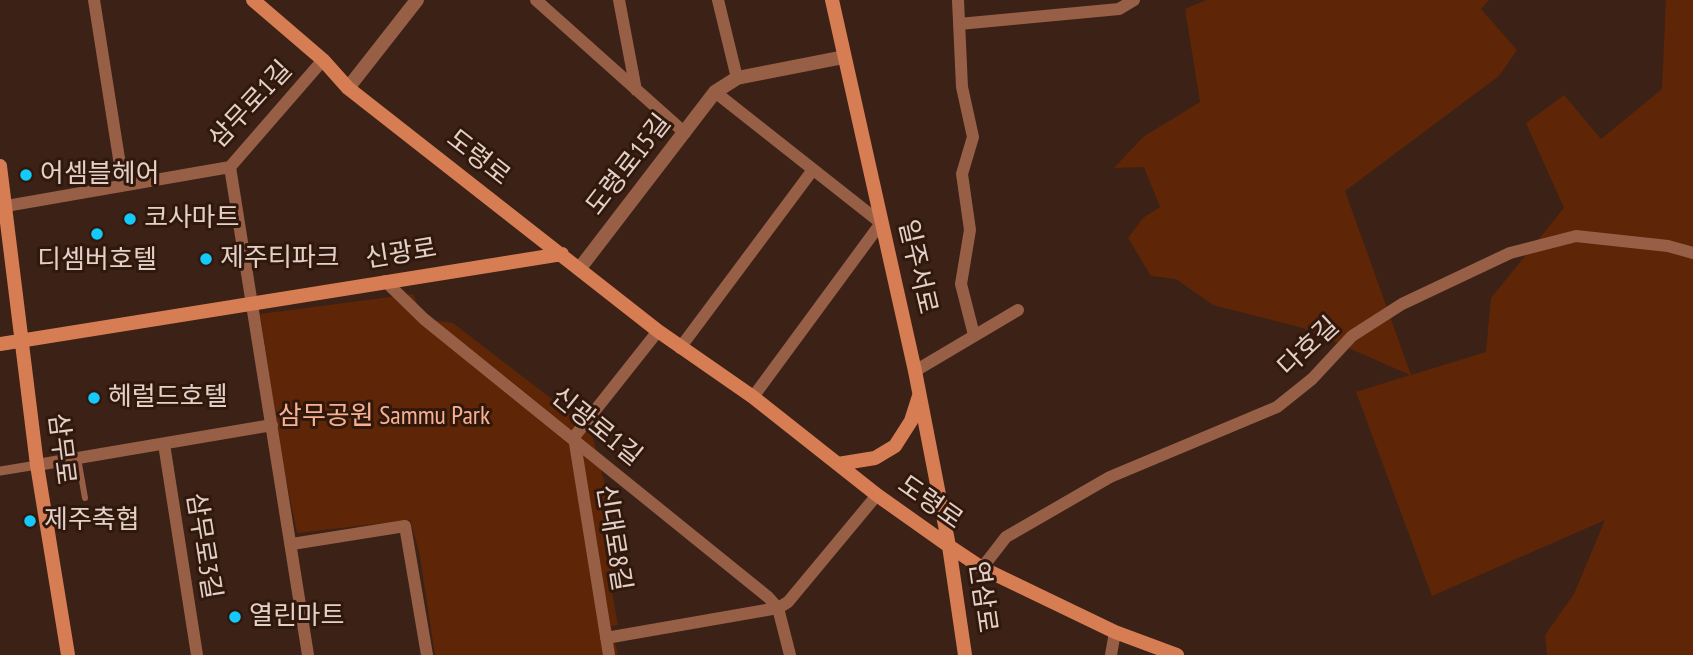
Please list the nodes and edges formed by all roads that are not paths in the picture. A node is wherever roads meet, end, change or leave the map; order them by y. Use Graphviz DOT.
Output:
graph roads {
  1 [pos="94,0"];
  2 [pos="253,0"];
  3 [pos="417,0"];
  4 [pos="536,0"];
  5 [pos="620,0"];
  6 [pos="718,0"];
  7 [pos="832,0"];
  8 [pos="958,0"];
  9 [pos="1134,0"];
  10 [pos="959,24"];
  11 [pos="844,57"];
  12 [pos="323,60"];
  13 [pos="737,78"];
  14 [pos="348,88"];
  15 [pos="636,90"];
  16 [pos="715,92"];
  17 [pos="685,133"];
  18 [pos="0,166"];
  19 [pos="230,167"];
  20 [pos="812,171"];
  21 [pos="123,184"];
  22 [pos="3,206"];
  23 [pos="881,223"];
  24 [pos="1693,253"];
  25 [pos="562,254"];
  26 [pos="580,268"];
  27 [pos="385,281"];
  28 [pos="253,302"];
  29 [pos="1017,310"];
  30 [pos="658,331"];
  31 [pos="974,335"];
  32 [pos="24,341"];
  33 [pos="0,344"];
  34 [pos="680,348"];
  35 [pos="915,371"];
  36 [pos="920,395"];
  37 [pos="753,397"];
  38 [pos="272,425"];
  39 [pos="574,437"];
  40 [pos="164,444"];
  41 [pos="78,458"];
  42 [pos="838,464"];
  43 [pos="37,465"];
  44 [pos="0,471"];
  45 [pos="877,495"];
  46 [pos="85,498"];
  47 [pos="292,544"];
  48 [pos="949,546"];
  49 [pos="982,568"];
  50 [pos="778,608"];
  51 [pos="1115,632"];
  52 [pos="606,638"];
  53 [pos="68,655"];
  54 [pos="197,655"];
  55 [pos="309,655"];
  56 [pos="427,655"];
  57 [pos="609,655"];
  58 [pos="790,655"];
  59 [pos="965,655"];
  60 [pos="1111,655"];
  61 [pos="1177,655"];
  1 -- 21 [label="street"];
  2 -- 12 [label="main road, 도령로"];
  3 -- 14 [label="street"];
  4 -- 15 [label="street"];
  5 -- 15 [label="street"];
  6 -- 13 [label="street"];
  7 -- 11 [label="main road, 일주서로"];
  8 -- 10 [label="street"];
  9 -- 10 [label="street"];
  10 -- 31 [label="street"];
  11 -- 13 [label="street, 도령로15길"];
  11 -- 23 [label="main road, 일주서로"];
  12 -- 14 [label="main road, 도령로"];
  12 -- 19 [label="street, 삼무로1길"];
  13 -- 16 [label="street, 도령로15길"];
  14 -- 25 [label="main road, 도령로"];
  15 -- 17 [label="street"];
  16 -- 17 [label="street, 도령로15길"];
  16 -- 20 [label="street"];
  17 -- 26 [label="street, 도령로15길"];
  18 -- 22 [label="main road, 삼무로"];
  19 -- 21 [label="street, 삼무로1길"];
  19 -- 28 [label="street"];
  20 -- 23 [label="street"];
  20 -- 34 [label="street"];
  21 -- 22 [label="street, 삼무로1길"];
  22 -- 32 [label="main road, 삼무로"];
  23 -- 35 [label="main road, 일주서로"];
  23 -- 37 [label="street"];
  24 -- 49 [label="street, 다호길"];
  25 -- 26 [label="main road, 도령로"];
  25 -- 27 [label="main road, 신광로"];
  26 -- 30 [label="main road, 도령로"];
  27 -- 28 [label="main road, 신광로"];
  27 -- 39 [label="street, 신광로1길"];
  28 -- 32 [label="main road, 신광로"];
  28 -- 38 [label="street"];
  29 -- 31 [label="street"];
  30 -- 34 [label="main road, 도령로"];
  30 -- 39 [label="street"];
  31 -- 35 [label="street"];
  32 -- 33 [label="main road, 신광로"];
  32 -- 43 [label="main road, 삼무로"];
  34 -- 37 [label="main road, 도령로"];
  35 -- 36 [label="main road, 일주서로"];
  36 -- 42 [label="main road"];
  36 -- 48 [label="main road, 일주서로"];
  37 -- 42 [label="main road, 도령로"];
  38 -- 40 [label="street"];
  38 -- 47 [label="street"];
  39 -- 50 [label="street, 신광로1길"];
  39 -- 52 [label="street, 신대로8길"];
  40 -- 41 [label="street"];
  40 -- 54 [label="street, 삼무로3길"];
  41 -- 43 [label="street"];
  41 -- 46 [label="lane"];
  42 -- 45 [label="main road, 도령로"];
  43 -- 44 [label="street"];
  43 -- 53 [label="main road, 삼무로"];
  45 -- 48 [label="main road, 도령로"];
  45 -- 50 [label="street"];
  47 -- 55 [label="street"];
  47 -- 56 [label="street"];
  48 -- 49 [label="main road, 도령로"];
  48 -- 59 [label="main road, 연삼로"];
  49 -- 51 [label="main road, 도령로"];
  50 -- 52 [label="street"];
  50 -- 58 [label="street"];
  51 -- 60 [label="street"];
  51 -- 61 [label="main road, 도령로"];
  52 -- 57 [label="street, 신대로8길"];
}
